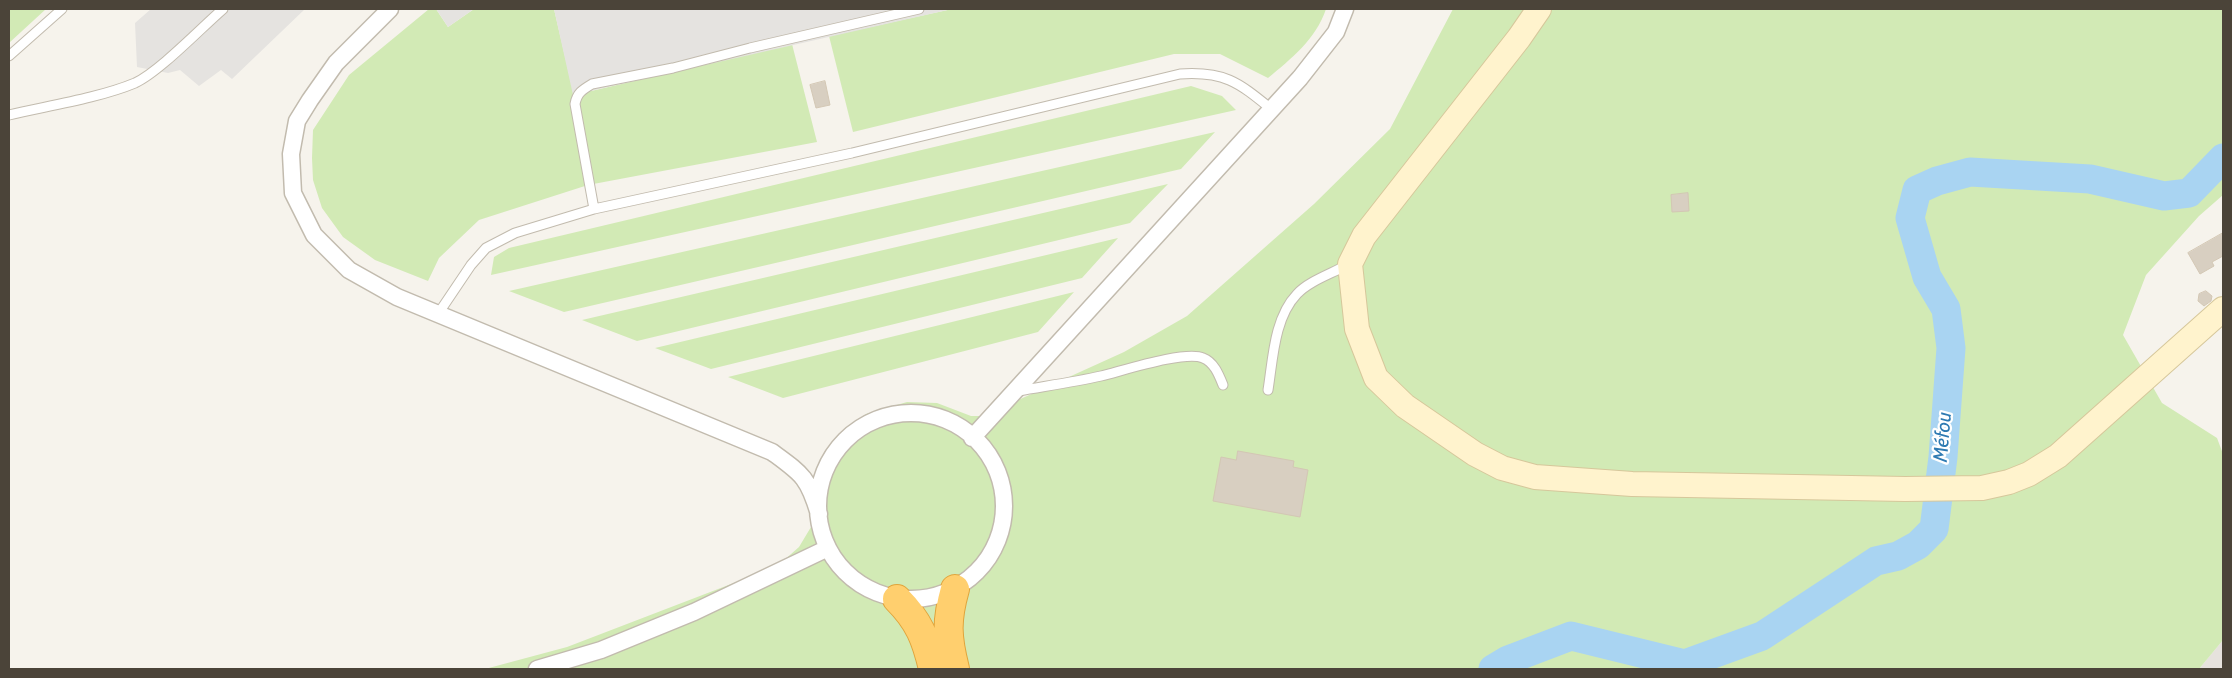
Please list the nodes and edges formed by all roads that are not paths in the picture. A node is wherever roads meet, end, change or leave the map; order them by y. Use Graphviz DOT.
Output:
graph roads {
  1 [pos="62,9"];
  2 [pos="222,9"];
  3 [pos="390,9"];
  4 [pos="919,9"];
  5 [pos="1345,9"];
  6 [pos="1538,9"];
  7 [pos="9,56"];
  8 [pos="1270,108"];
  9 [pos="9,115"];
  10 [pos="594,209"];
  11 [pos="1350,264"];
  12 [pos="2223,309"];
  13 [pos="438,314"];
  14 [pos="1223,385"];
  15 [pos="1268,390"];
  16 [pos="1015,391"];
  17 [pos="972,438"];
  18 [pos="819,514"];
  19 [pos="828,548"];
  20 [pos="956,589"];
  21 [pos="897,598"];
  22 [pos="942,661"];
  23 [pos="537,669"];
  1 -- 7 [label="lane"];
  2 -- 9 [label="lane"];
  3 -- 13 [label="street"];
  4 -- 10 [label="lane"];
  5 -- 8 [label="street"];
  6 -- 11 [label="main road"];
  8 -- 10 [label="lane"];
  8 -- 16 [label="street"];
  10 -- 13 [label="lane"];
  11 -- 12 [label="main road"];
  11 -- 15 [label="lane"];
  13 -- 18 [label="street"];
  14 -- 16 [label="lane"];
  16 -- 17 [label="street"];
  17 -- 18 [label="street"];
  17 -- 20 [label="street"];
  18 -- 19 [label="street"];
  19 -- 21 [label="street"];
  19 -- 23 [label="street"];
  20 -- 21 [label="street"];
  20 -- 22 [label="highway"];
  21 -- 22 [label="highway"];
}
